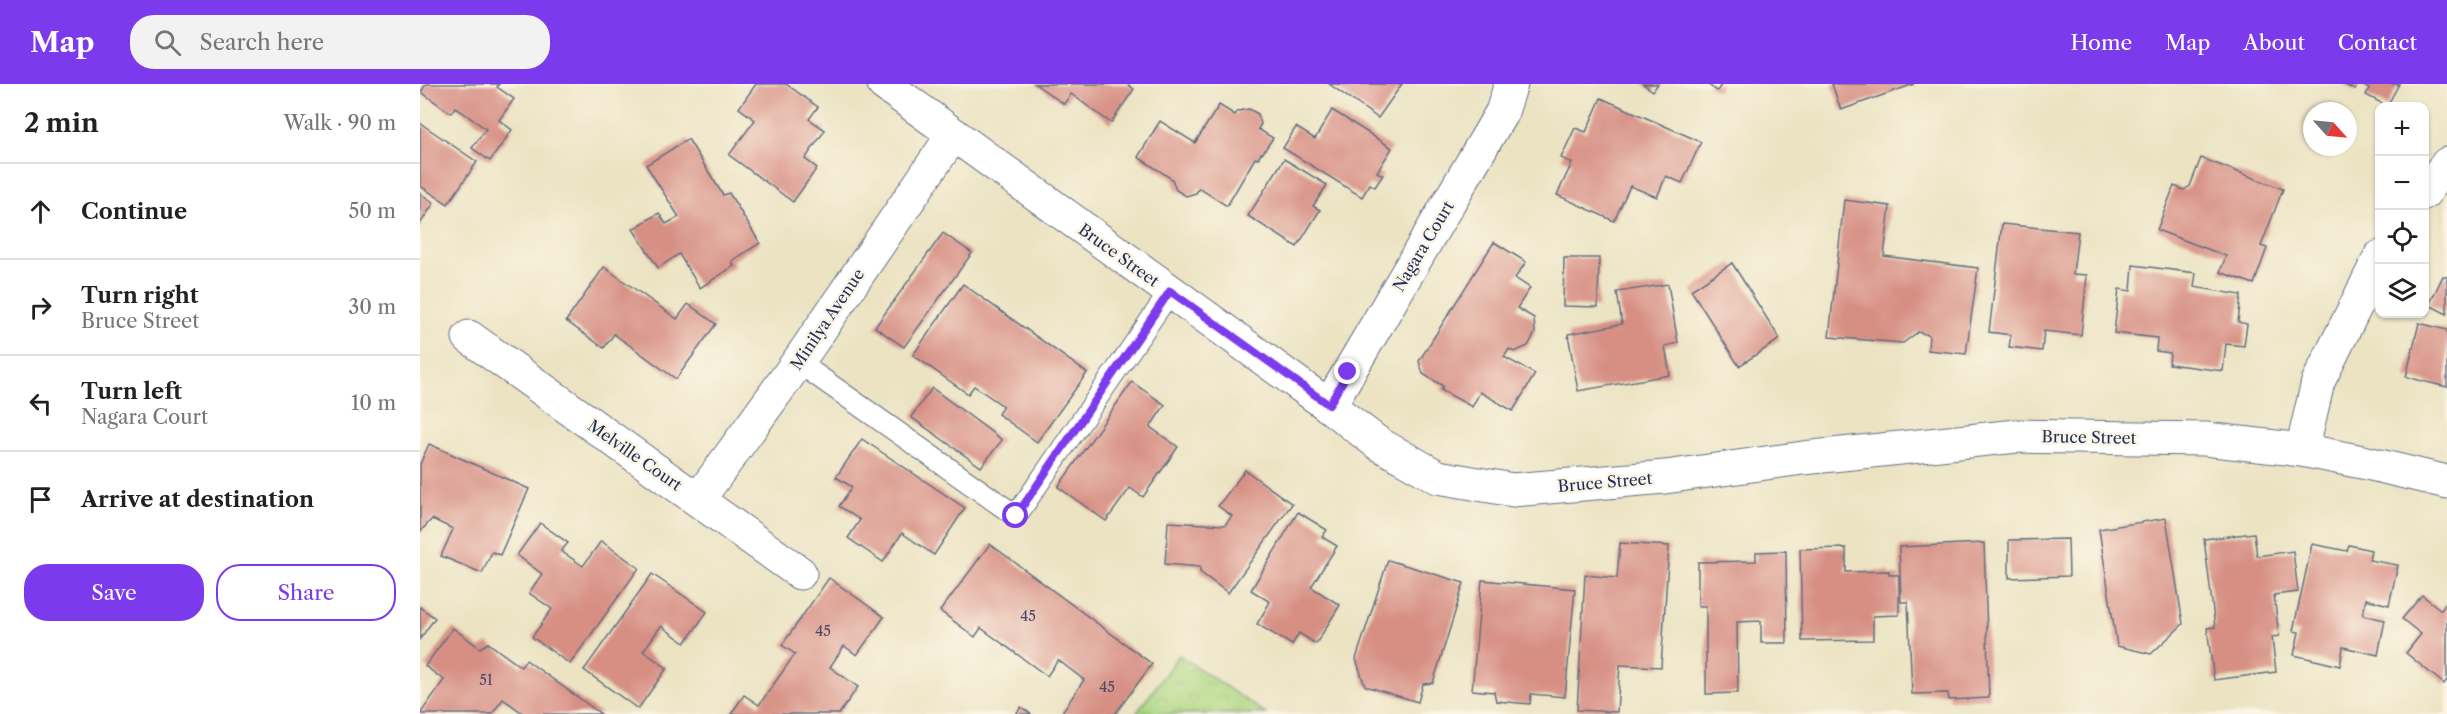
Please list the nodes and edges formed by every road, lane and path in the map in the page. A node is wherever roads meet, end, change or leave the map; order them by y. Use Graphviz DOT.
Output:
graph roads {
  1 [pos="884,84"];
  2 [pos="1511,84"];
  3 [pos="918,94"];
  4 [pos="953,135"];
  5 [pos="2447,164"];
  6 [pos="2429,187"];
  7 [pos="2376,264"];
  8 [pos="1170,291"];
  9 [pos="469,337"];
  10 [pos="798,362"];
  11 [pos="1329,405"];
  12 [pos="2302,450"];
  13 [pos="2447,482"];
  14 [pos="698,500"];
  15 [pos="800,573"];
  1 -- 3 [label="street, Bruce Street"];
  2 -- 11 [label="street, Nagara Court"];
  3 -- 4 [label="street, Bruce Street"];
  4 -- 8 [label="street, Bruce Street"];
  4 -- 10 [label="street, Minilya Avenue"];
  5 -- 6 [label="street"];
  7 -- 12 [label="street"];
  8 -- 10 [label="lane"];
  8 -- 11 [label="street, Bruce Street"];
  9 -- 14 [label="street, Melville Court"];
  10 -- 14 [label="street, Minilya Avenue"];
  11 -- 12 [label="street, Bruce Street"];
  12 -- 13 [label="street, Bruce Street"];
  14 -- 15 [label="street, Melville Court"];
}
